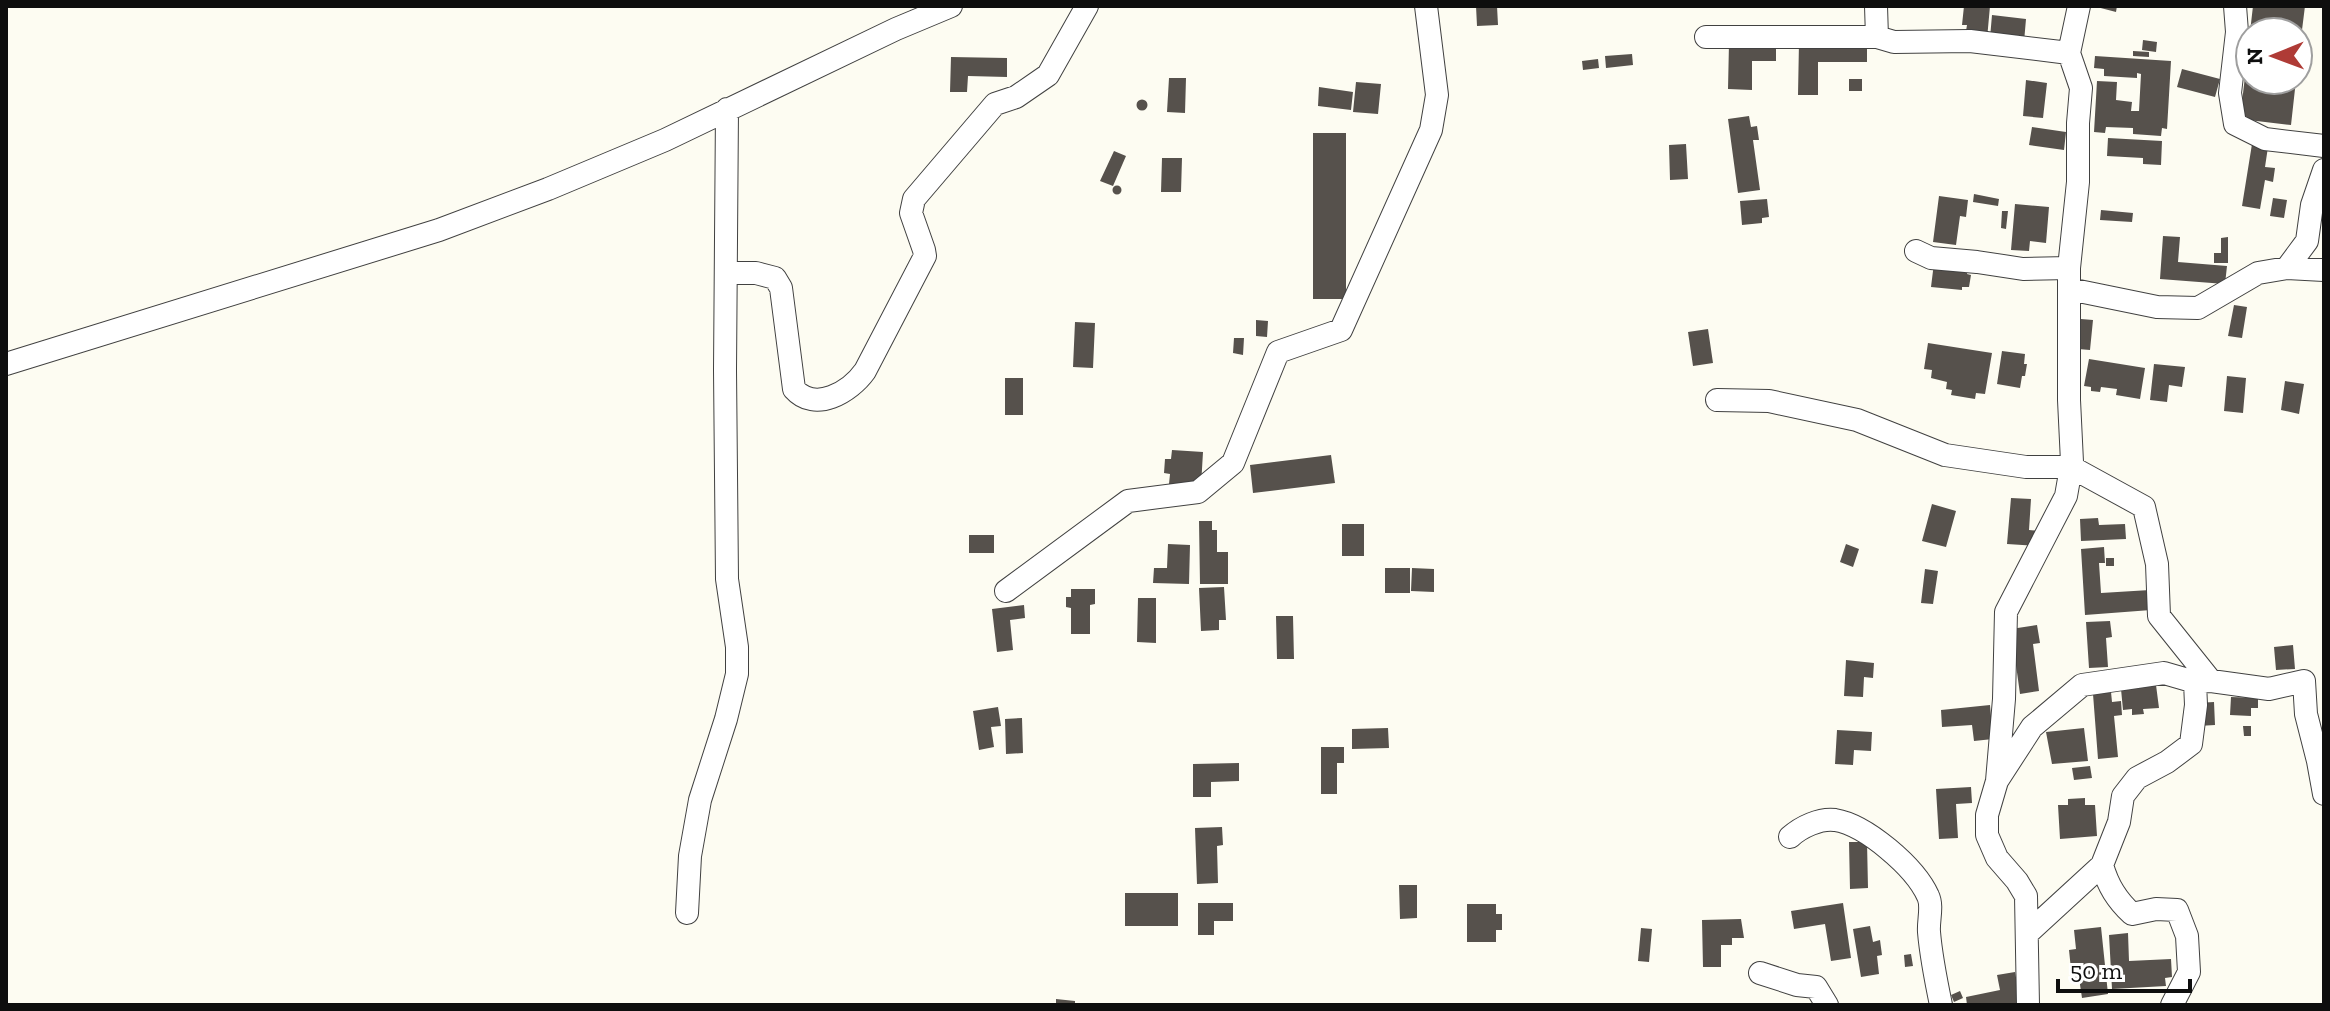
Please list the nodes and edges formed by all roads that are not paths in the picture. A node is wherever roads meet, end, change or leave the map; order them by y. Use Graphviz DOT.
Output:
graph roads {
  1 [pos="951,6"];
  2 [pos="1087,6"];
  3 [pos="1426,6"];
  4 [pos="1876,6"];
  5 [pos="2079,6"];
  6 [pos="2235,6"];
  7 [pos="1706,37"];
  8 [pos="1877,37"];
  9 [pos="2069,53"];
  10 [pos="727,109"];
  11 [pos="2324,146"];
  12 [pos="2324,170"];
  13 [pos="1916,251"];
  14 [pos="2287,268"];
  15 [pos="2324,270"];
  16 [pos="726,273"];
  17 [pos="2069,278"];
  18 [pos="6,364"];
  19 [pos="1717,400"];
  20 [pos="2071,467"];
  21 [pos="1006,591"];
  22 [pos="2314,680"];
  23 [pos="2203,682"];
  24 [pos="1997,781"];
  25 [pos="2324,794"];
  26 [pos="1790,837"];
  27 [pos="2102,865"];
  28 [pos="687,913"];
  29 [pos="2028,933"];
  30 [pos="1760,973"];
  31 [pos="1827,1005"];
  32 [pos="1941,1005"];
  33 [pos="2028,1005"];
  34 [pos="2172,1005"];
  1 -- 10 [label="street"];
  2 -- 16 [label="street"];
  3 -- 21 [label="street"];
  4 -- 8 [label="street"];
  5 -- 9 [label="street"];
  6 -- 11 [label="street"];
  7 -- 8 [label="street"];
  8 -- 9 [label="street"];
  9 -- 17 [label="street"];
  10 -- 16 [label="street"];
  10 -- 18 [label="street"];
  12 -- 14 [label="street"];
  13 -- 17 [label="street"];
  14 -- 15 [label="street"];
  14 -- 17 [label="street"];
  16 -- 28 [label="street"];
  17 -- 20 [label="street"];
  19 -- 20 [label="street"];
  20 -- 23 [label="street"];
  20 -- 24 [label="street"];
  22 -- 23 [label="street"];
  22 -- 25 [label="street"];
  23 -- 24 [label="street"];
  23 -- 27 [label="street"];
  24 -- 29 [label="street"];
  26 -- 32 [label="street"];
  27 -- 29 [label="street"];
  27 -- 34 [label="street"];
  29 -- 33 [label="street"];
  30 -- 31 [label="street"];
}
